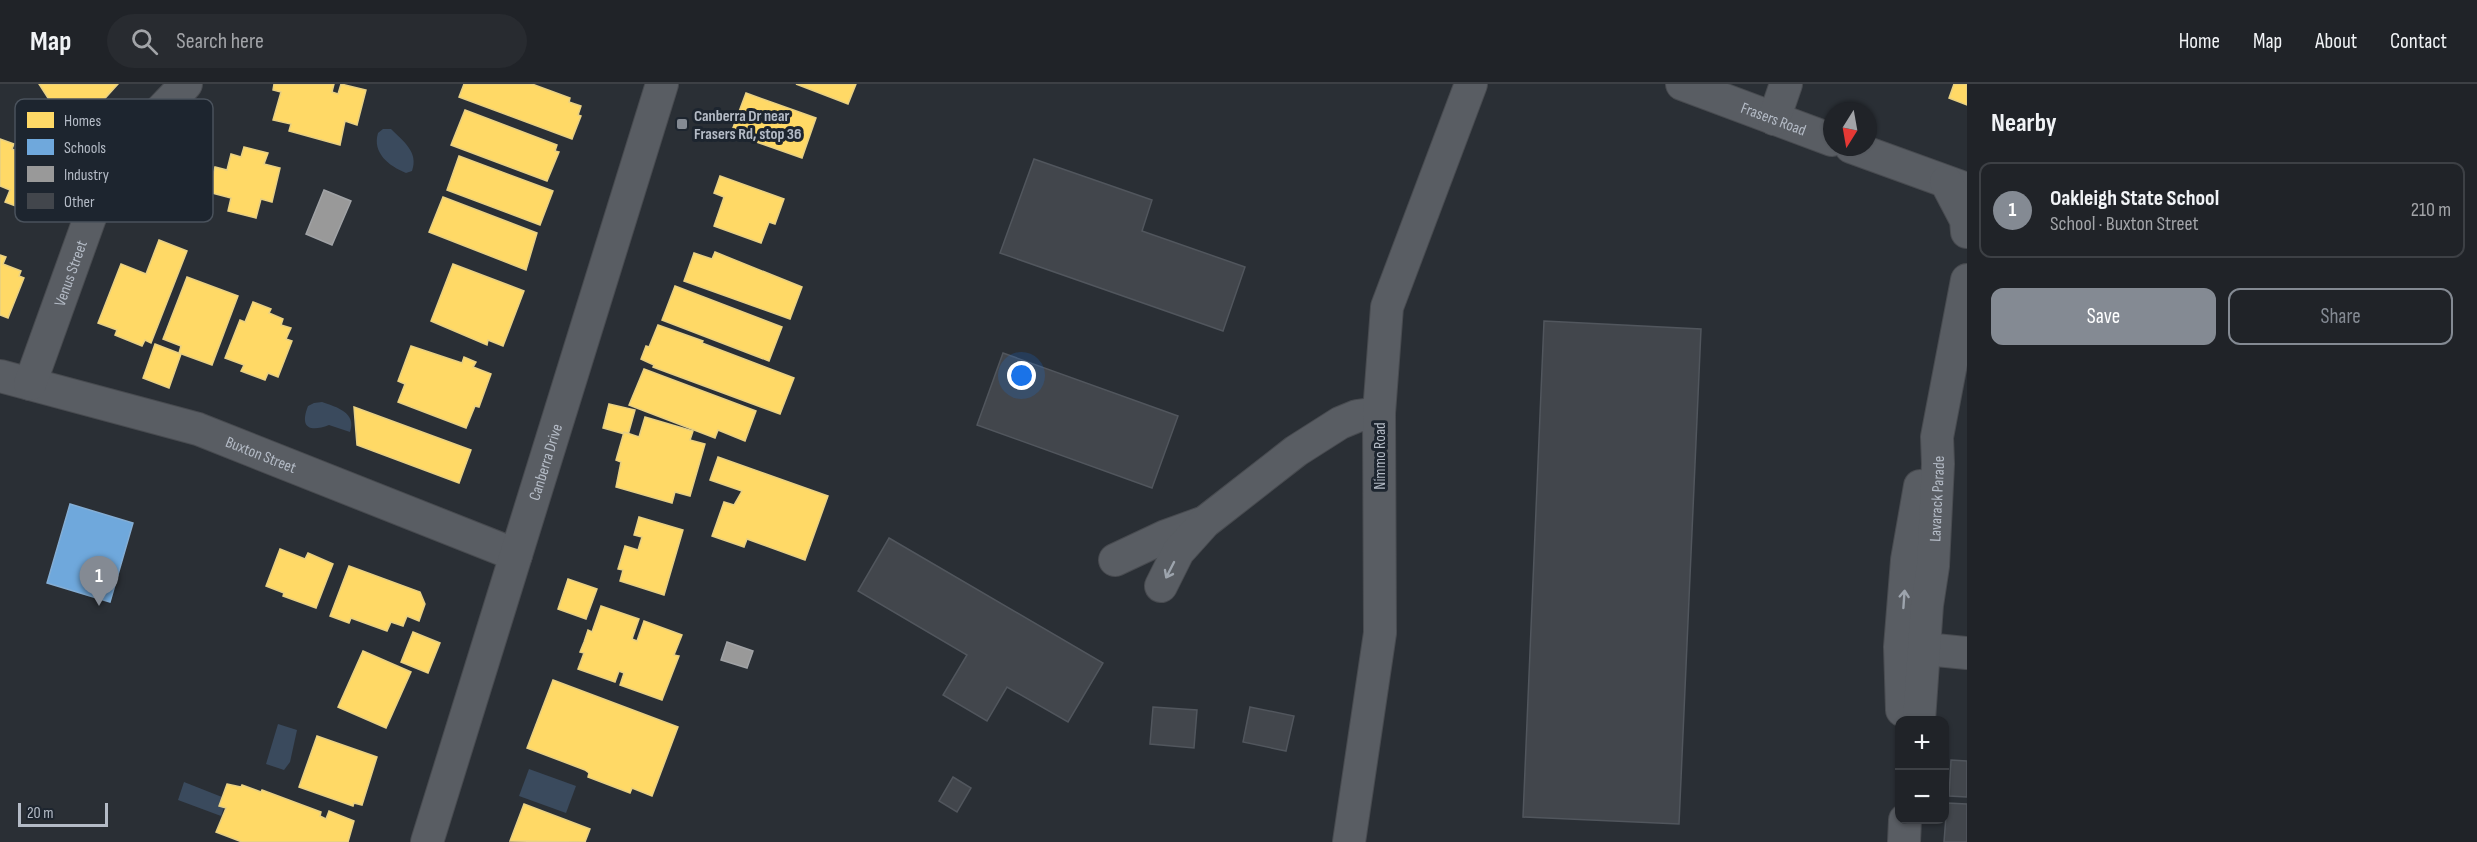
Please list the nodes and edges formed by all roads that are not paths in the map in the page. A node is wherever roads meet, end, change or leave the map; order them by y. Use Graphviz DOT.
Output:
graph roads {
  1 [pos="186,84"];
  2 [pos="662,84"];
  3 [pos="1471,84"];
  4 [pos="1682,84"];
  5 [pos="1786,84"];
  6 [pos="172,99"];
  7 [pos="1774,119"];
  8 [pos="1823,137"];
  9 [pos="1875,156"];
  10 [pos="1957,186"];
  11 [pos="90,222"];
  12 [pos="1967,232"];
  13 [pos="1967,280"];
  14 [pos="0,376"];
  15 [pos="30,384"];
  16 [pos="1379,413"];
  17 [pos="1205,522"];
  18 [pos="516,555"];
  19 [pos="1115,560"];
  20 [pos="1161,586"];
  21 [pos="1912,647"];
  22 [pos="1967,653"];
  23 [pos="1904,716"];
  24 [pos="1919,716"];
  25 [pos="1905,824"];
  26 [pos="428,842"];
  27 [pos="1349,842"];
  28 [pos="1904,842"];
  1 -- 6 [label="street, Venus Street"];
  2 -- 18 [label="street, Canberra Drive"];
  3 -- 16 [label="street, Nimmo Road"];
  4 -- 7 [label="street, Frasers Road"];
  5 -- 7 [label="street"];
  7 -- 8 [label="street, Frasers Road"];
  9 -- 10 [label="street"];
  10 -- 12 [label="street"];
  11 -- 15 [label="street, Venus Street"];
  13 -- 21 [label="street, Lavarack Parade"];
  14 -- 15 [label="street, Buxton Street"];
  15 -- 18 [label="street, Buxton Street"];
  16 -- 17 [label="street"];
  16 -- 27 [label="street, Nimmo Road"];
  17 -- 19 [label="street"];
  17 -- 20 [label="street, one-way"];
  18 -- 26 [label="street, Canberra Drive"];
  21 -- 22 [label="street"];
  21 -- 23 [label="street"];
  21 -- 24 [label="street, Lavarack Parade"];
  25 -- 28 [label="street"];
}
